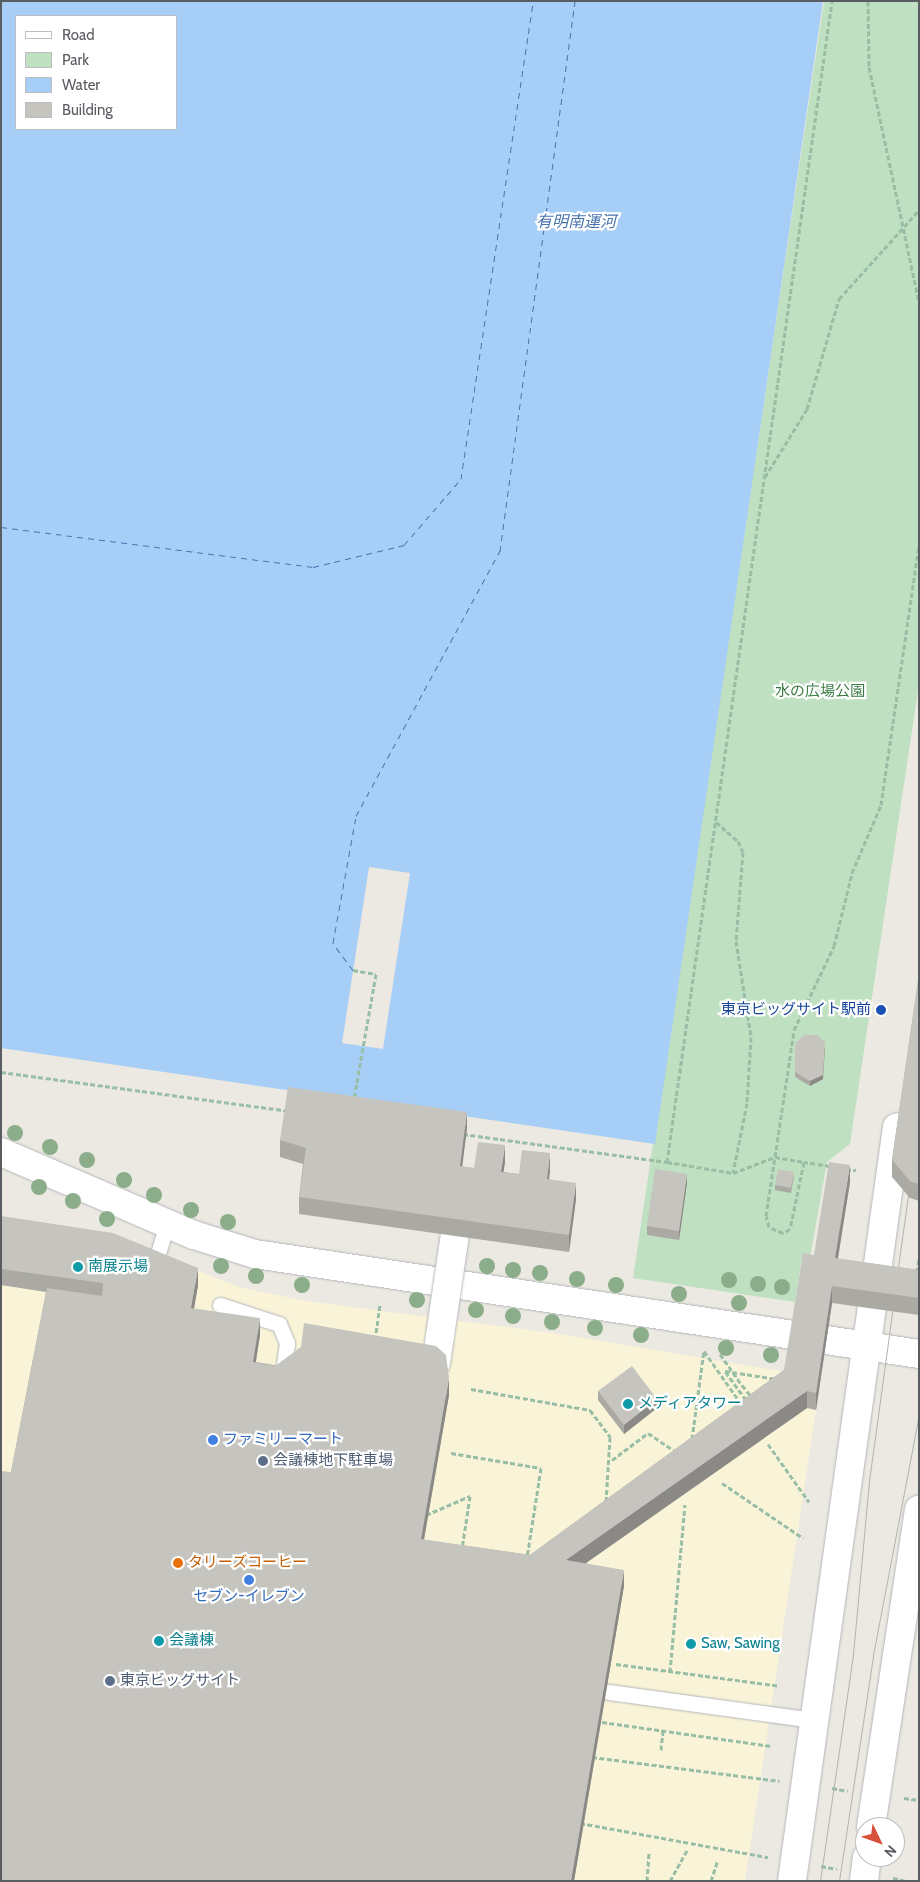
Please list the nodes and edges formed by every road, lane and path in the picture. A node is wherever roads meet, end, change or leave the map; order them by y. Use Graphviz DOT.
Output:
graph roads {
  1 [pos="832,1"];
  2 [pos="868,1"];
  3 [pos="919,210"];
  4 [pos="901,231"];
  5 [pos="919,302"];
  6 [pos="764,480"];
  7 [pos="919,546"];
  8 [pos="715,821"];
  9 [pos="353,970"];
  10 [pos="1,1072"];
  11 [pos="353,1103"];
  12 [pos="900,1105"];
  13 [pos="292,1111"];
  14 [pos="459,1134"];
  15 [pos="1,1152"];
  16 [pos="775,1157"];
  17 [pos="667,1162"];
  18 [pos="804,1162"];
  19 [pos="733,1173"];
  20 [pos="847,1175"];
  21 [pos="167,1223"];
  22 [pos="455,1235"];
  23 [pos="159,1250"];
  24 [pos="919,1258"];
  25 [pos="916,1275"];
  26 [pos="380,1303"];
  27 [pos="220,1305"];
  28 [pos="375,1343"];
  29 [pos="866,1346"];
  30 [pos="720,1354"];
  31 [pos="919,1354"];
  32 [pos="436,1363"];
  33 [pos="283,1370"];
  34 [pos="781,1380"];
  35 [pos="471,1389"];
  36 [pos="745,1410"];
  37 [pos="692,1442"];
  38 [pos="768,1444"];
  39 [pos="451,1453"];
  40 [pos="680,1454"];
  41 [pos="612,1460"];
  42 [pos="722,1483"];
  43 [pos="809,1502"];
  44 [pos="685,1505"];
  45 [pos="919,1510"];
  46 [pos="605,1512"];
  47 [pos="422,1516"];
  48 [pos="803,1538"];
  49 [pos="461,1555"];
  50 [pos="526,1560"];
  51 [pos="616,1664"];
  52 [pos="670,1672"];
  53 [pos="780,1686"];
  54 [pos="609,1692"];
  55 [pos="813,1720"];
  56 [pos="602,1722"];
  57 [pos="663,1730"];
  58 [pos="771,1746"];
  59 [pos="661,1750"];
  60 [pos="581,1755"];
  61 [pos="784,1782"];
  62 [pos="822,1787"];
  63 [pos="851,1791"];
  64 [pos="900,1797"];
  65 [pos="919,1800"];
  66 [pos="873,1817"];
  67 [pos="576,1823"];
  68 [pos="688,1849"];
  69 [pos="649,1853"];
  70 [pos="718,1860"];
  71 [pos="818,1865"];
  72 [pos="785,1870"];
  73 [pos="866,1871"];
  74 [pos="647,1881"];
  75 [pos="670,1881"];
  76 [pos="712,1881"];
  77 [pos="906,1881"];
  1 -- 6 [label="path"];
  2 -- 4 [label="path"];
  3 -- 4 [label="path"];
  4 -- 5 [label="path"];
  4 -- 6 [label="path"];
  6 -- 8 [label="path"];
  7 -- 16 [label="path"];
  8 -- 17 [label="path"];
  8 -- 19 [label="path"];
  9 -- 11 [label="path"];
  10 -- 13 [label="path"];
  12 -- 29 [label="street"];
  14 -- 17 [label="path"];
  15 -- 21 [label="street"];
  16 -- 18 [label="path"];
  16 -- 18 [label="path"];
  16 -- 19 [label="path"];
  17 -- 19 [label="path"];
  18 -- 20 [label="path"];
  21 -- 23 [label="lane"];
  21 -- 29 [label="street"];
  22 -- 32 [label="street, bridge"];
  24 -- 25 [label="path"];
  26 -- 28 [label="path"];
  27 -- 33 [label="lane"];
  29 -- 31 [label="street"];
  29 -- 55 [label="street"];
  30 -- 34 [label="path"];
  35 -- 41 [label="path"];
  36 -- 37 [label="path"];
  38 -- 43 [label="path"];
  39 -- 50 [label="path"];
  40 -- 41 [label="path"];
  41 -- 46 [label="path"];
  42 -- 48 [label="path"];
  44 -- 52 [label="path"];
  45 -- 66 [label="street"];
  47 -- 49 [label="path"];
  51 -- 52 [label="path"];
  52 -- 53 [label="path"];
  54 -- 55 [label="lane"];
  55 -- 72 [label="street"];
  56 -- 57 [label="path"];
  57 -- 58 [label="path"];
  57 -- 59 [label="path"];
  60 -- 61 [label="path"];
  62 -- 63 [label="path"];
  64 -- 65 [label="path"];
  67 -- 72 [label="path"];
  68 -- 75 [label="path"];
  69 -- 74 [label="path"];
  70 -- 76 [label="path"];
  71 -- 73 [label="path"];
  73 -- 77 [label="path"];
}
